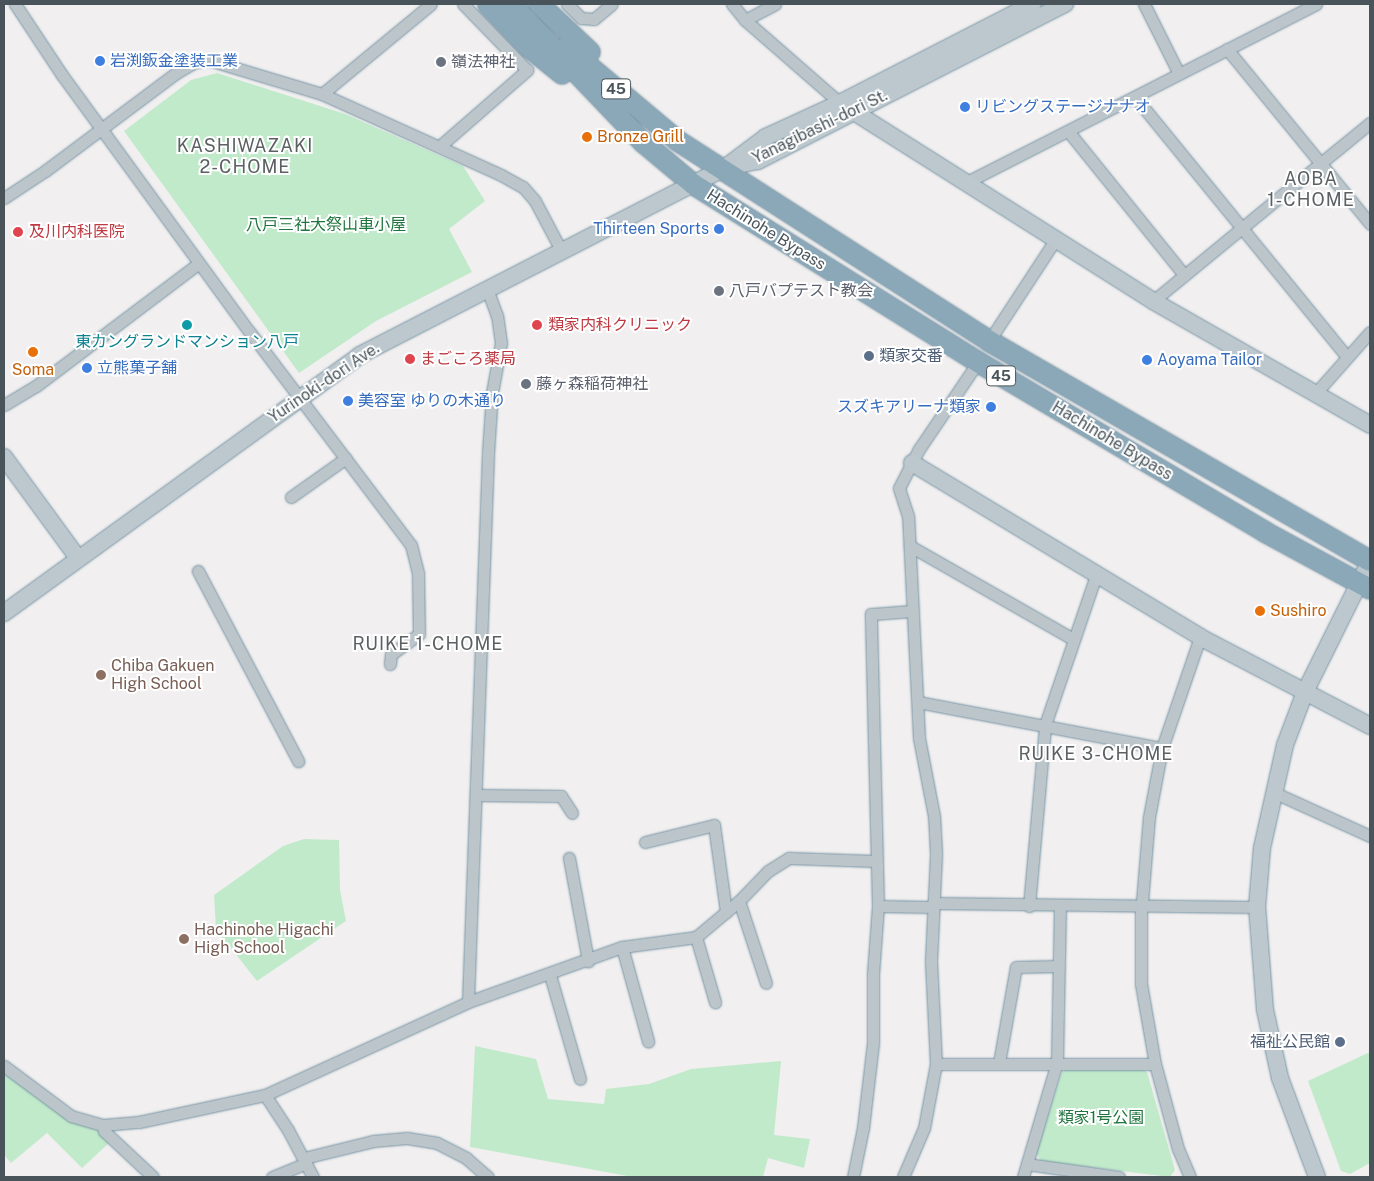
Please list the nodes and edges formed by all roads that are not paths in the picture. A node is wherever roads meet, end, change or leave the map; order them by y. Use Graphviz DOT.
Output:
graph roads {
  1 [pos="15,4"];
  2 [pos="431,4"];
  3 [pos="463,4"];
  4 [pos="488,4"];
  5 [pos="512,4"];
  6 [pos="539,4"];
  7 [pos="567,4"];
  8 [pos="612,4"];
  9 [pos="732,4"];
  10 [pos="775,4"];
  11 [pos="1032,4"];
  12 [pos="1065,4"];
  13 [pos="1144,4"];
  14 [pos="1316,4"];
  15 [pos="745,20"];
  16 [pos="1227,50"];
  17 [pos="1179,74"];
  18 [pos="322,94"];
  19 [pos="1135,96"];
  20 [pos="846,108"];
  21 [pos="1370,123"];
  22 [pos="102,129"];
  23 [pos="1068,131"];
  24 [pos="644,143"];
  25 [pos="440,146"];
  26 [pos="1321,164"];
  27 [pos="724,168"];
  28 [pos="965,183"];
  29 [pos="693,184"];
  30 [pos="4,198"];
  31 [pos="1370,224"];
  32 [pos="1243,228"];
  33 [pos="1055,240"];
  34 [pos="562,252"];
  35 [pos="199,263"];
  36 [pos="1184,275"];
  37 [pos="487,288"];
  38 [pos="1153,301"];
  39 [pos="1370,332"];
  40 [pos="989,341"];
  41 [pos="1346,356"];
  42 [pos="978,362"];
  43 [pos="1314,395"];
  44 [pos="301,397"];
  45 [pos="4,405"];
  46 [pos="1370,425"];
  47 [pos="4,457"];
  48 [pos="346,458"];
  49 [pos="912,463"];
  50 [pos="291,497"];
  51 [pos="910,546"];
  52 [pos="78,558"];
  53 [pos="1370,561"];
  54 [pos="198,571"];
  55 [pos="1096,576"];
  56 [pos="1364,587"];
  57 [pos="913,611"];
  58 [pos="4,613"];
  59 [pos="1200,637"];
  60 [pos="1073,639"];
  61 [pos="390,664"];
  62 [pos="1305,692"];
  63 [pos="918,702"];
  64 [pos="1045,725"];
  65 [pos="1370,726"];
  66 [pos="1162,748"];
  67 [pos="298,761"];
  68 [pos="1273,792"];
  69 [pos="477,795"];
  70 [pos="572,813"];
  71 [pos="1370,836"];
  72 [pos="645,842"];
  73 [pos="569,858"];
  74 [pos="876,861"];
  75 [pos="739,901"];
  76 [pos="933,905"];
  77 [pos="878,906"];
  78 [pos="1029,906"];
  79 [pos="1060,906"];
  80 [pos="1142,906"];
  81 [pos="1257,907"];
  82 [pos="726,912"];
  83 [pos="696,937"];
  84 [pos="622,948"];
  85 [pos="588,961"];
  86 [pos="1058,966"];
  87 [pos="550,975"];
  88 [pos="766,983"];
  89 [pos="468,1002"];
  90 [pos="715,1002"];
  91 [pos="648,1041"];
  92 [pos="1057,1062"];
  93 [pos="999,1063"];
  94 [pos="936,1064"];
  95 [pos="1154,1064"];
  96 [pos="4,1066"];
  97 [pos="580,1079"];
  98 [pos="265,1095"];
  99 [pos="103,1125"];
  100 [pos="305,1161"];
  101 [pos="1027,1164"];
  102 [pos="153,1177"];
  103 [pos="272,1177"];
  104 [pos="313,1177"];
  105 [pos="488,1177"];
  106 [pos="853,1177"];
  107 [pos="903,1177"];
  108 [pos="1023,1177"];
  109 [pos="1119,1177"];
  110 [pos="1190,1177"];
  111 [pos="1317,1177"];
  1 -- 22 [label="street"];
  2 -- 18 [label="street"];
  3 -- 25 [label="street"];
  4 -- 24 [label="highway"];
  5 -- 24 [label="highway, Hachinohe Bypass / 45"];
  5 -- 27 [label="highway, Hachinohe Bypass / 45"];
  6 -- 27 [label="highway"];
  7 -- 8 [label="street"];
  9 -- 15 [label="street"];
  10 -- 15 [label="street"];
  11 -- 20 [label="street, Yanagibashi-dori St."];
  12 -- 20 [label="street, Yanagibashi-dori St."];
  13 -- 17 [label="street"];
  14 -- 16 [label="street"];
  15 -- 20 [label="street"];
  16 -- 17 [label="street"];
  16 -- 26 [label="street"];
  17 -- 19 [label="street"];
  18 -- 22 [label="street"];
  18 -- 25 [label="street"];
  19 -- 23 [label="street"];
  19 -- 32 [label="street"];
  20 -- 27 [label="street, Yanagibashi-dori St."];
  20 -- 28 [label="street"];
  21 -- 26 [label="street"];
  22 -- 30 [label="street"];
  22 -- 35 [label="street"];
  23 -- 28 [label="street"];
  23 -- 36 [label="street"];
  24 -- 29 [label="highway, Hachinohe Bypass / 45"];
  25 -- 34 [label="street"];
  26 -- 31 [label="street"];
  26 -- 32 [label="street"];
  27 -- 29 [label="street, Yurinoki-dori Ave."];
  27 -- 40 [label="highway, Hachinohe Bypass / 45"];
  28 -- 33 [label="street"];
  29 -- 34 [label="street, Yurinoki-dori Ave."];
  29 -- 42 [label="highway, Hachinohe Bypass / 45"];
  32 -- 36 [label="street"];
  32 -- 41 [label="street"];
  33 -- 38 [label="street"];
  33 -- 40 [label="street"];
  34 -- 37 [label="street, Yurinoki-dori Ave."];
  35 -- 44 [label="street"];
  35 -- 45 [label="street"];
  36 -- 38 [label="street"];
  37 -- 44 [label="street, Yurinoki-dori Ave."];
  37 -- 69 [label="street"];
  38 -- 43 [label="street"];
  39 -- 41 [label="street"];
  40 -- 53 [label="highway, Hachinohe Bypass / 45"];
  41 -- 43 [label="street"];
  42 -- 49 [label="street"];
  42 -- 56 [label="highway, Hachinohe Bypass / 45"];
  43 -- 46 [label="street"];
  44 -- 48 [label="street"];
  44 -- 52 [label="street, Yurinoki-dori Ave."];
  47 -- 52 [label="street"];
  48 -- 50 [label="street"];
  48 -- 61 [label="street"];
  49 -- 51 [label="street"];
  49 -- 55 [label="street"];
  51 -- 57 [label="street"];
  51 -- 60 [label="street"];
  52 -- 58 [label="street, Yurinoki-dori Ave."];
  53 -- 56 [label="street"];
  54 -- 67 [label="street"];
  55 -- 59 [label="street"];
  55 -- 60 [label="street"];
  56 -- 62 [label="street"];
  57 -- 63 [label="street"];
  57 -- 74 [label="street"];
  59 -- 62 [label="street"];
  59 -- 66 [label="street"];
  60 -- 64 [label="street"];
  62 -- 65 [label="street"];
  62 -- 68 [label="street"];
  63 -- 64 [label="street"];
  63 -- 76 [label="street"];
  64 -- 66 [label="street"];
  64 -- 78 [label="street"];
  66 -- 80 [label="street"];
  68 -- 71 [label="street"];
  68 -- 81 [label="street"];
  69 -- 70 [label="street"];
  69 -- 89 [label="street"];
  72 -- 82 [label="street"];
  73 -- 85 [label="street"];
  74 -- 75 [label="street"];
  74 -- 77 [label="street"];
  75 -- 82 [label="street"];
  75 -- 88 [label="street"];
  76 -- 77 [label="street"];
  76 -- 78 [label="street"];
  76 -- 94 [label="street"];
  77 -- 106 [label="street"];
  78 -- 79 [label="street"];
  79 -- 80 [label="street"];
  79 -- 86 [label="street"];
  80 -- 81 [label="street"];
  80 -- 95 [label="street"];
  81 -- 111 [label="street"];
  82 -- 83 [label="street"];
  83 -- 84 [label="street"];
  83 -- 90 [label="street"];
  84 -- 85 [label="street"];
  84 -- 91 [label="street"];
  85 -- 87 [label="street"];
  86 -- 92 [label="street"];
  86 -- 93 [label="street"];
  87 -- 89 [label="street"];
  87 -- 97 [label="street"];
  89 -- 98 [label="street"];
  92 -- 93 [label="street"];
  92 -- 95 [label="street"];
  92 -- 101 [label="street"];
  93 -- 94 [label="street"];
  94 -- 107 [label="street"];
  95 -- 110 [label="street"];
  96 -- 99 [label="street"];
  98 -- 99 [label="street"];
  98 -- 100 [label="street"];
  99 -- 102 [label="street"];
  100 -- 103 [label="street"];
  100 -- 104 [label="street"];
  100 -- 105 [label="street"];
  101 -- 108 [label="street"];
  101 -- 109 [label="street"];
}
